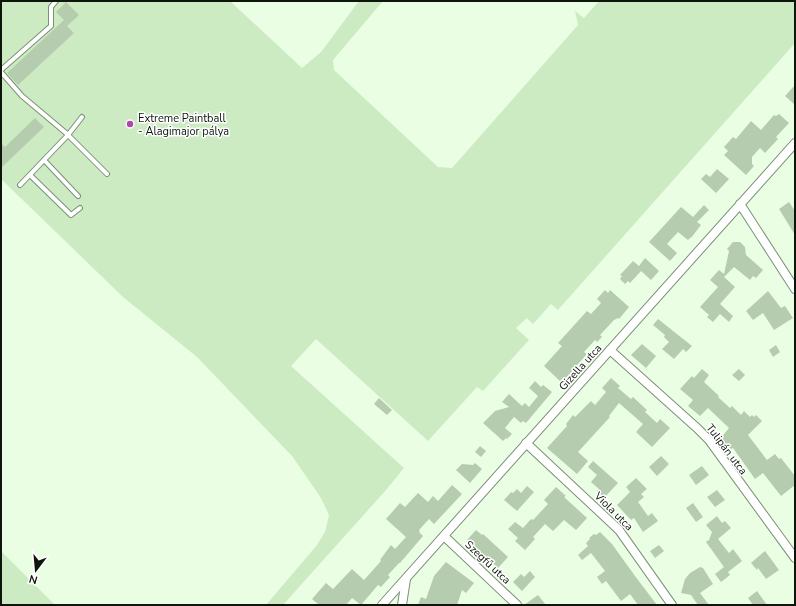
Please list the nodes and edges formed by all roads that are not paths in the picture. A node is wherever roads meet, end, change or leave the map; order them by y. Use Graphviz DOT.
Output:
graph roads {
  1 [pos="56,1"];
  2 [pos="1,71"];
  3 [pos="82,117"];
  4 [pos="68,135"];
  5 [pos="795,143"];
  6 [pos="44,160"];
  7 [pos="107,174"];
  8 [pos="30,175"];
  9 [pos="20,185"];
  10 [pos="78,196"];
  11 [pos="740,204"];
  12 [pos="80,208"];
  13 [pos="795,280"];
  14 [pos="795,289"];
  15 [pos="610,350"];
  16 [pos="526,443"];
  17 [pos="444,536"];
  18 [pos="795,558"];
  19 [pos="406,578"];
  20 [pos="382,605"];
  21 [pos="402,605"];
  22 [pos="517,605"];
  23 [pos="672,605"];
  1 -- 2 [label="lane"];
  2 -- 4 [label="lane"];
  3 -- 4 [label="lane"];
  4 -- 6 [label="lane"];
  4 -- 7 [label="lane"];
  5 -- 11 [label="street, Gizella utca"];
  6 -- 8 [label="lane"];
  6 -- 10 [label="lane"];
  8 -- 9 [label="lane"];
  8 -- 12 [label="lane"];
  11 -- 13 [label="street"];
  11 -- 14 [label="street"];
  11 -- 15 [label="street, Gizella utca"];
  15 -- 16 [label="street, Gizella utca"];
  15 -- 18 [label="street, Tulipán utca"];
  16 -- 17 [label="street, Gizella utca"];
  16 -- 23 [label="street, Viola utca"];
  17 -- 19 [label="street, Gizella utca"];
  17 -- 22 [label="street, Szegfű utca"];
  19 -- 20 [label="street, Gizella utca"];
  19 -- 21 [label="street"];
}
